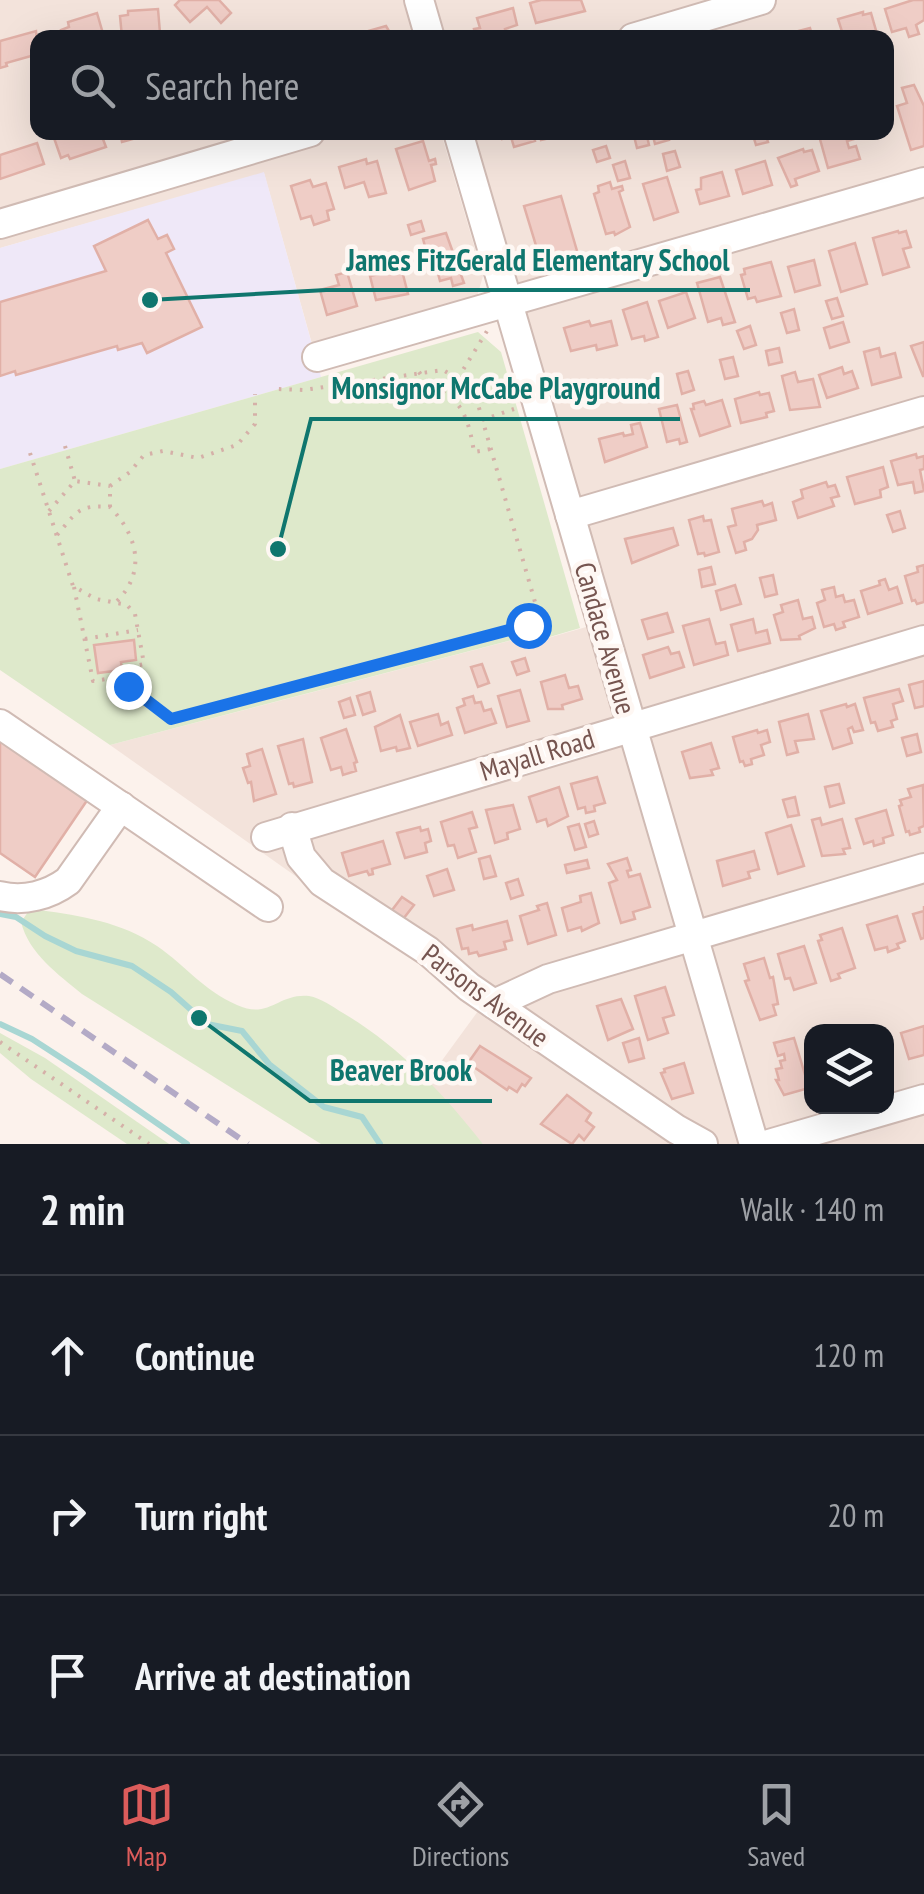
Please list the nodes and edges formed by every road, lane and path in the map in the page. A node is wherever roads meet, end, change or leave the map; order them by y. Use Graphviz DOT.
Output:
graph roads {
  1 [pos="419,0"];
  2 [pos="761,0"];
  3 [pos="428,30"];
  4 [pos="660,30"];
  5 [pos="283,140"];
  6 [pos="460,140"];
  7 [pos="924,182"];
  8 [pos="0,224"];
  9 [pos="508,304"];
  10 [pos="489,328"];
  11 [pos="317,357"];
  12 [pos="418,372"];
  13 [pos="458,378"];
  14 [pos="277,389"];
  15 [pos="255,394"];
  16 [pos="519,408"];
  17 [pos="924,411"];
  18 [pos="482,420"];
  19 [pos="65,446"];
  20 [pos="491,449"];
  21 [pos="30,452"];
  22 [pos="75,481"];
  23 [pos="110,486"];
  24 [pos="110,508"];
  25 [pos="49,510"];
  26 [pos="570,515"];
  27 [pos="57,535"];
  28 [pos="74,586"];
  29 [pos="117,601"];
  30 [pos="138,630"];
  31 [pos="84,639"];
  32 [pos="924,640"];
  33 [pos="128,676"];
  34 [pos="0,724"];
  35 [pos="632,726"];
  36 [pos="121,806"];
  37 [pos="279,832"];
  38 [pos="924,868"];
  39 [pos="0,896"];
  40 [pos="268,907"];
  41 [pos="694,936"];
  42 [pos="494,1004"];
  43 [pos="0,1042"];
  44 [pos="924,1099"];
  45 [pos="149,1144"];
  46 [pos="703,1144"];
  47 [pos="754,1144"];
  48 [pos="769,1144"];
  1 -- 3 [label="street"];
  2 -- 4 [label="street"];
  5 -- 8 [label="street"];
  6 -- 9 [label="street, Candace Avenue"];
  7 -- 9 [label="street"];
  9 -- 11 [label="street"];
  9 -- 26 [label="street, Candace Avenue"];
  10 -- 13 [label="path"];
  12 -- 13 [label="path"];
  12 -- 14 [label="path"];
  12 -- 20 [label="path"];
  13 -- 18 [label="path"];
  15 -- 23 [label="path"];
  16 -- 18 [label="path"];
  17 -- 26 [label="street"];
  18 -- 20 [label="path"];
  19 -- 22 [label="path"];
  20 -- 33 [label="path"];
  21 -- 25 [label="path"];
  22 -- 23 [label="path"];
  22 -- 25 [label="path"];
  23 -- 24 [label="path"];
  24 -- 27 [label="path"];
  24 -- 29 [label="path"];
  25 -- 27 [label="path"];
  26 -- 35 [label="street, Candace Avenue"];
  27 -- 28 [label="path"];
  28 -- 29 [label="path"];
  28 -- 31 [label="path"];
  29 -- 30 [label="path"];
  30 -- 31 [label="path"];
  30 -- 33 [label="path"];
  31 -- 33 [label="path"];
  32 -- 35 [label="street, Mayall Road"];
  34 -- 36 [label="street"];
  35 -- 37 [label="street, Mayall Road"];
  35 -- 41 [label="street, Candace Avenue"];
  36 -- 39 [label="street"];
  36 -- 40 [label="street"];
  37 -- 42 [label="street, Parsons Avenue"];
  38 -- 41 [label="street"];
  41 -- 42 [label="street"];
  41 -- 47 [label="street, Candace Avenue"];
  42 -- 46 [label="street, Parsons Avenue"];
  43 -- 45 [label="path"];
  44 -- 48 [label="street"];
}
